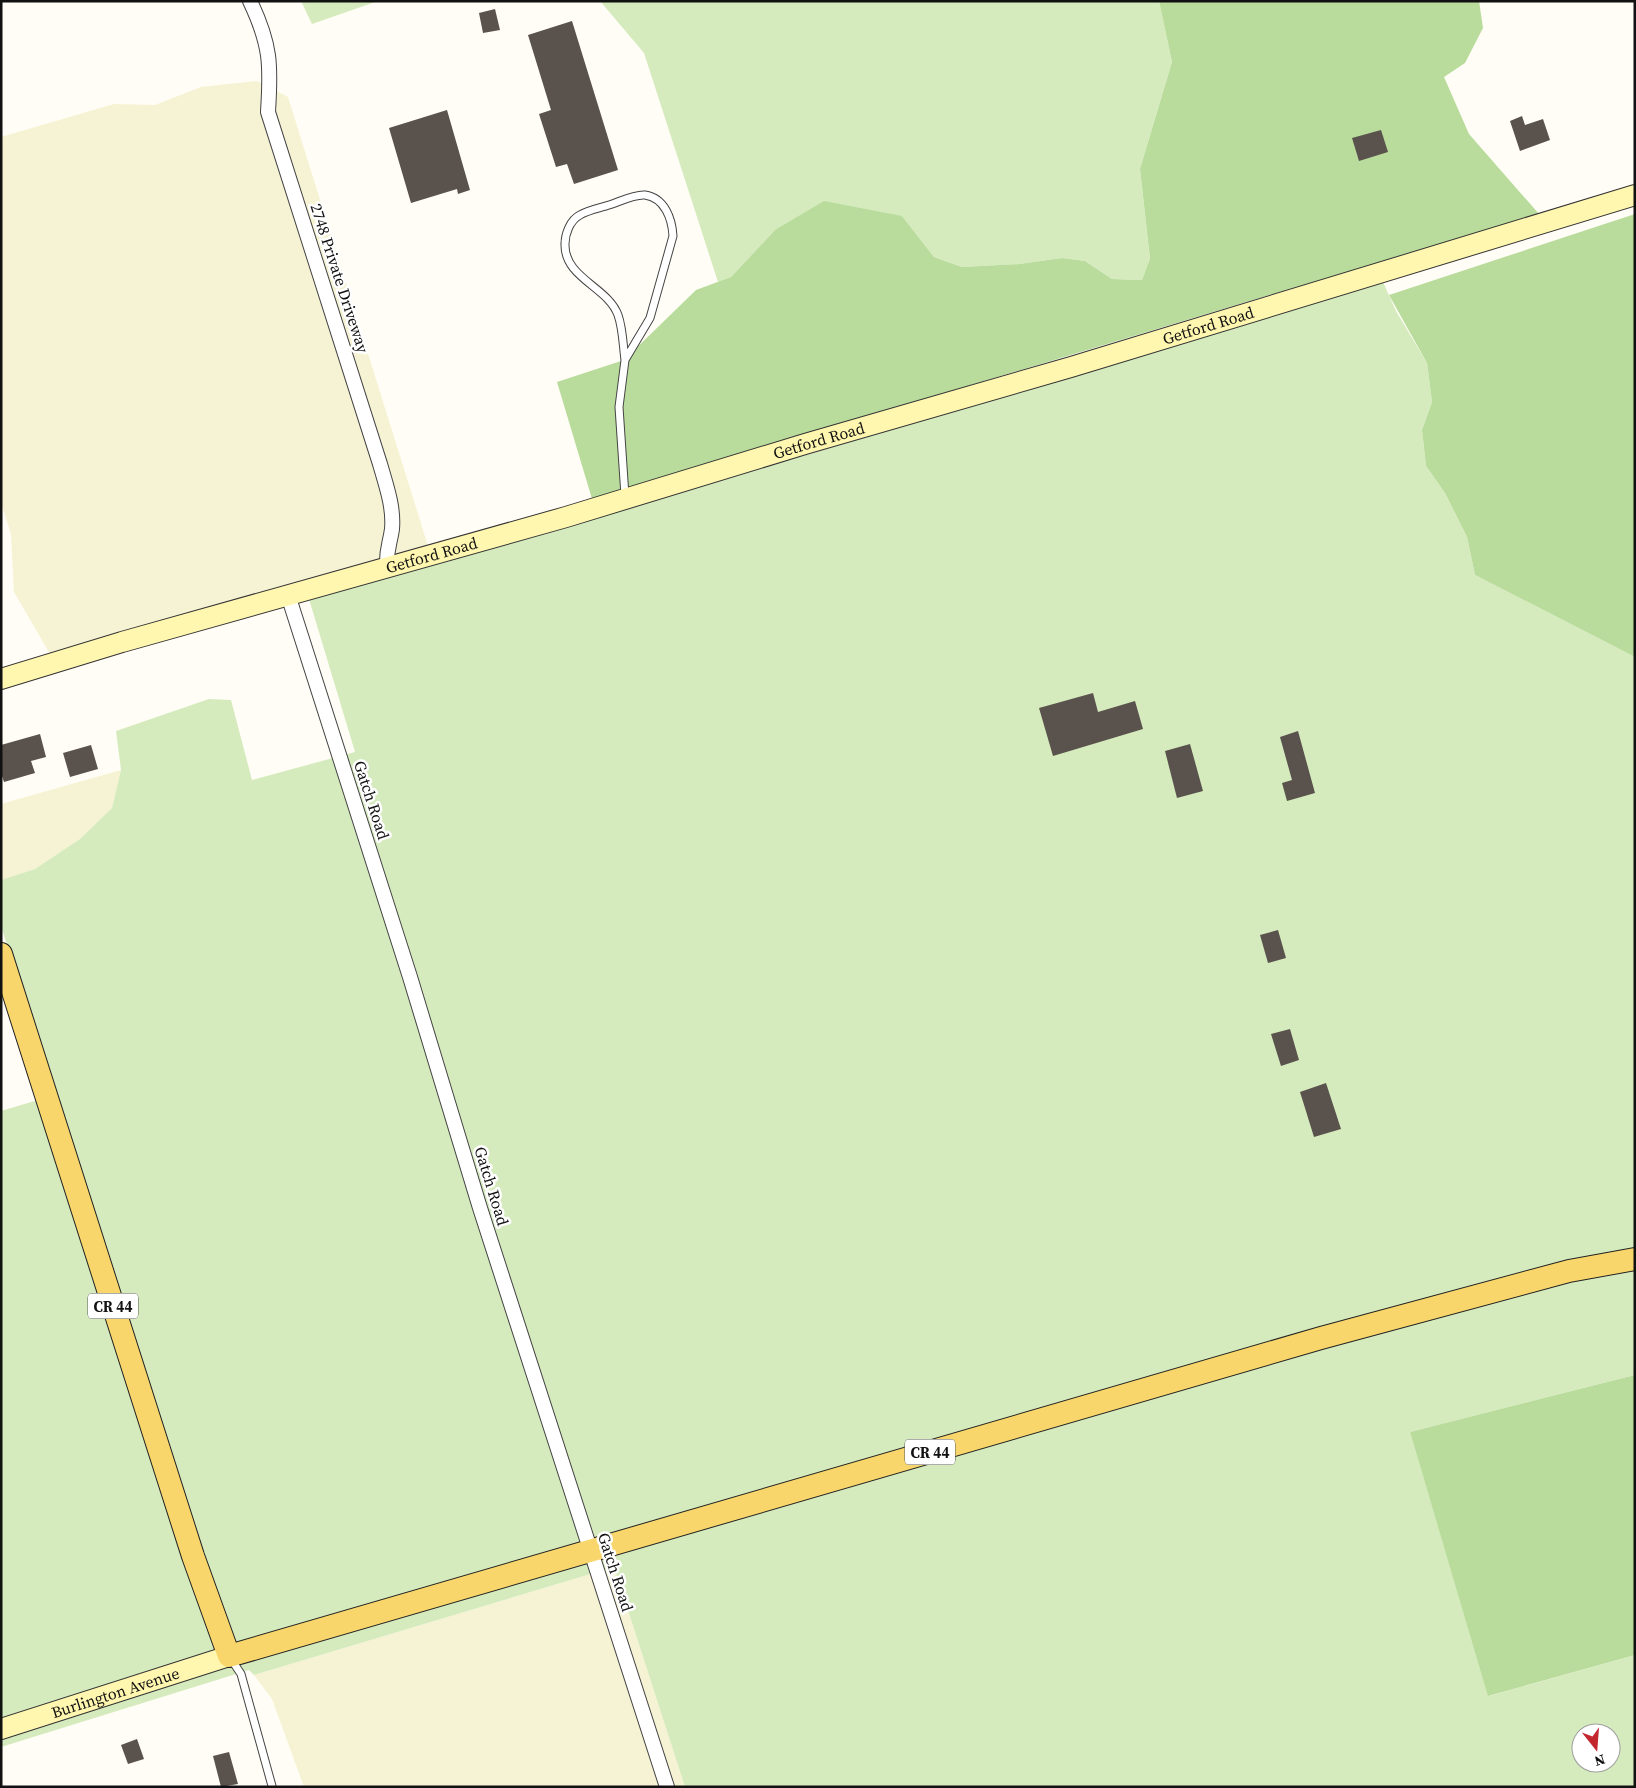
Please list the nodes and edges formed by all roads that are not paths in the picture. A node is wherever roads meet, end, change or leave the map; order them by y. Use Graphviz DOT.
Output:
graph roads {
  1 [pos="250,1"];
  2 [pos="1635,195"];
  3 [pos="625,360"];
  4 [pos="626,499"];
  5 [pos="388,568"];
  6 [pos="288,595"];
  7 [pos="1,679"];
  8 [pos="1,954"];
  9 [pos="1635,1259"];
  10 [pos="591,1550"];
  11 [pos="229,1656"];
  12 [pos="1,1729"];
  13 [pos="272,1786"];
  14 [pos="667,1787"];
  1 -- 5 [label="street, 2748 Private Driveway"];
  2 -- 4 [label="street, Getford Road"];
  3 -- 3 [label="lane"];
  3 -- 4 [label="lane"];
  4 -- 5 [label="street, Getford Road"];
  5 -- 6 [label="street, Getford Road"];
  6 -- 7 [label="street, Getford Road"];
  6 -- 10 [label="street, Gatch Road"];
  8 -- 11 [label="main road, CR 44"];
  9 -- 10 [label="main road, CR 44"];
  10 -- 11 [label="main road, CR 44"];
  10 -- 14 [label="street, Gatch Road"];
  11 -- 12 [label="street, Burlington Avenue"];
  11 -- 13 [label="lane"];
}
